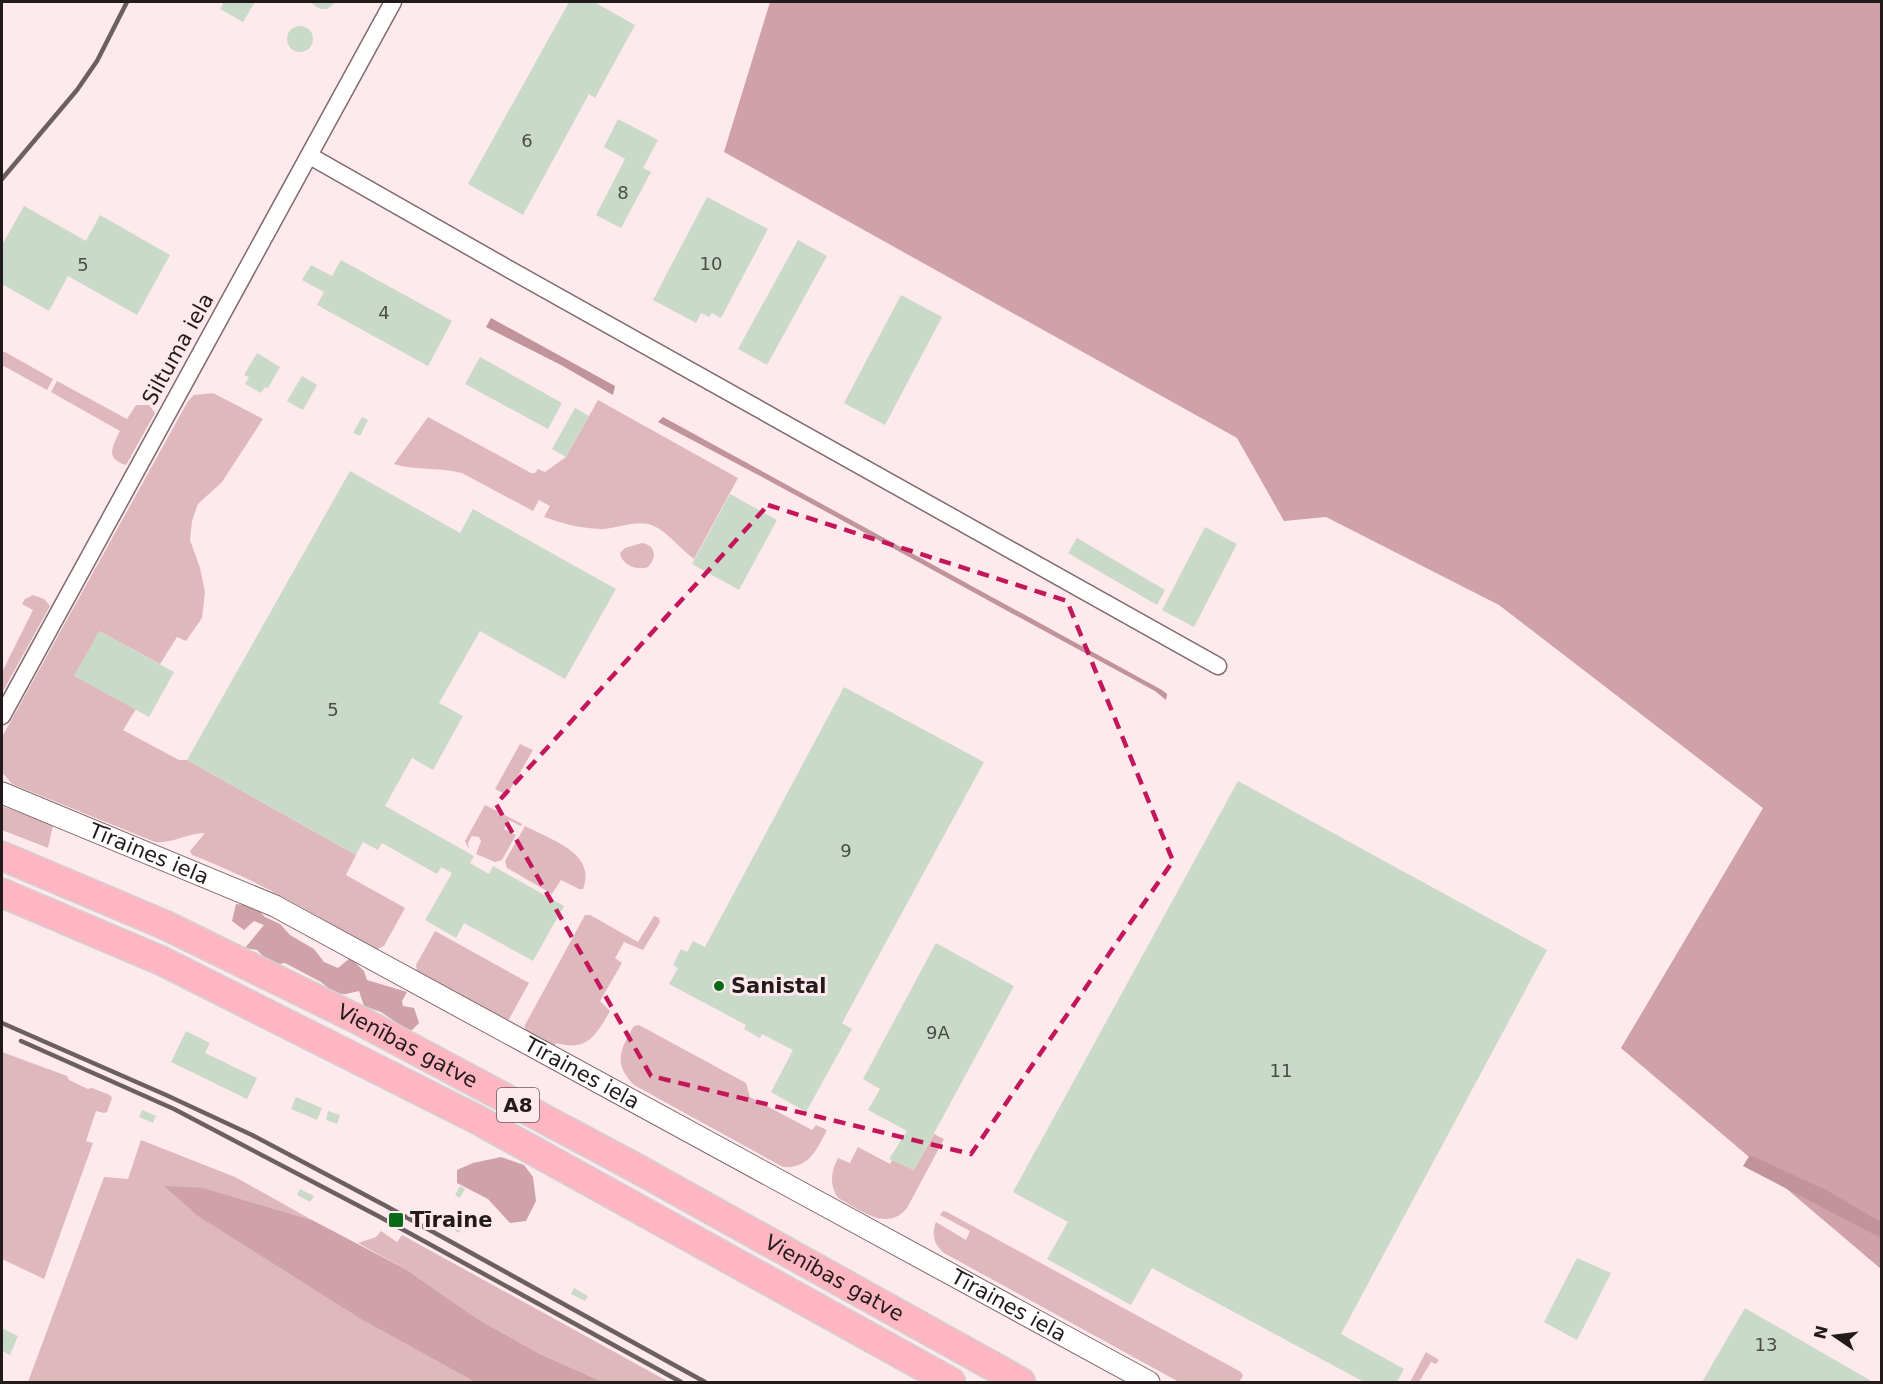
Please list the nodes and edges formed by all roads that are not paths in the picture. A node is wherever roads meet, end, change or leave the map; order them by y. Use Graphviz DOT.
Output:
graph roads {
  1 [pos="393,2"];
  2 [pos="310,156"];
  3 [pos="1218,666"];
  4 [pos="2,716"];
  5 [pos="2,793"];
  6 [pos="2,856"];
  7 [pos="2,893"];
  8 [pos="951,1383"];
  9 [pos="1022,1383"];
  10 [pos="1149,1383"];
  1 -- 2 [label="street, Siltuma iela"];
  2 -- 3 [label="street"];
  2 -- 4 [label="street, Siltuma iela"];
  5 -- 10 [label="street, Tīraines iela"];
  6 -- 9 [label="highway, Vienības gatve / A8"];
  7 -- 8 [label="highway, Vienības gatve / A8"];
}
